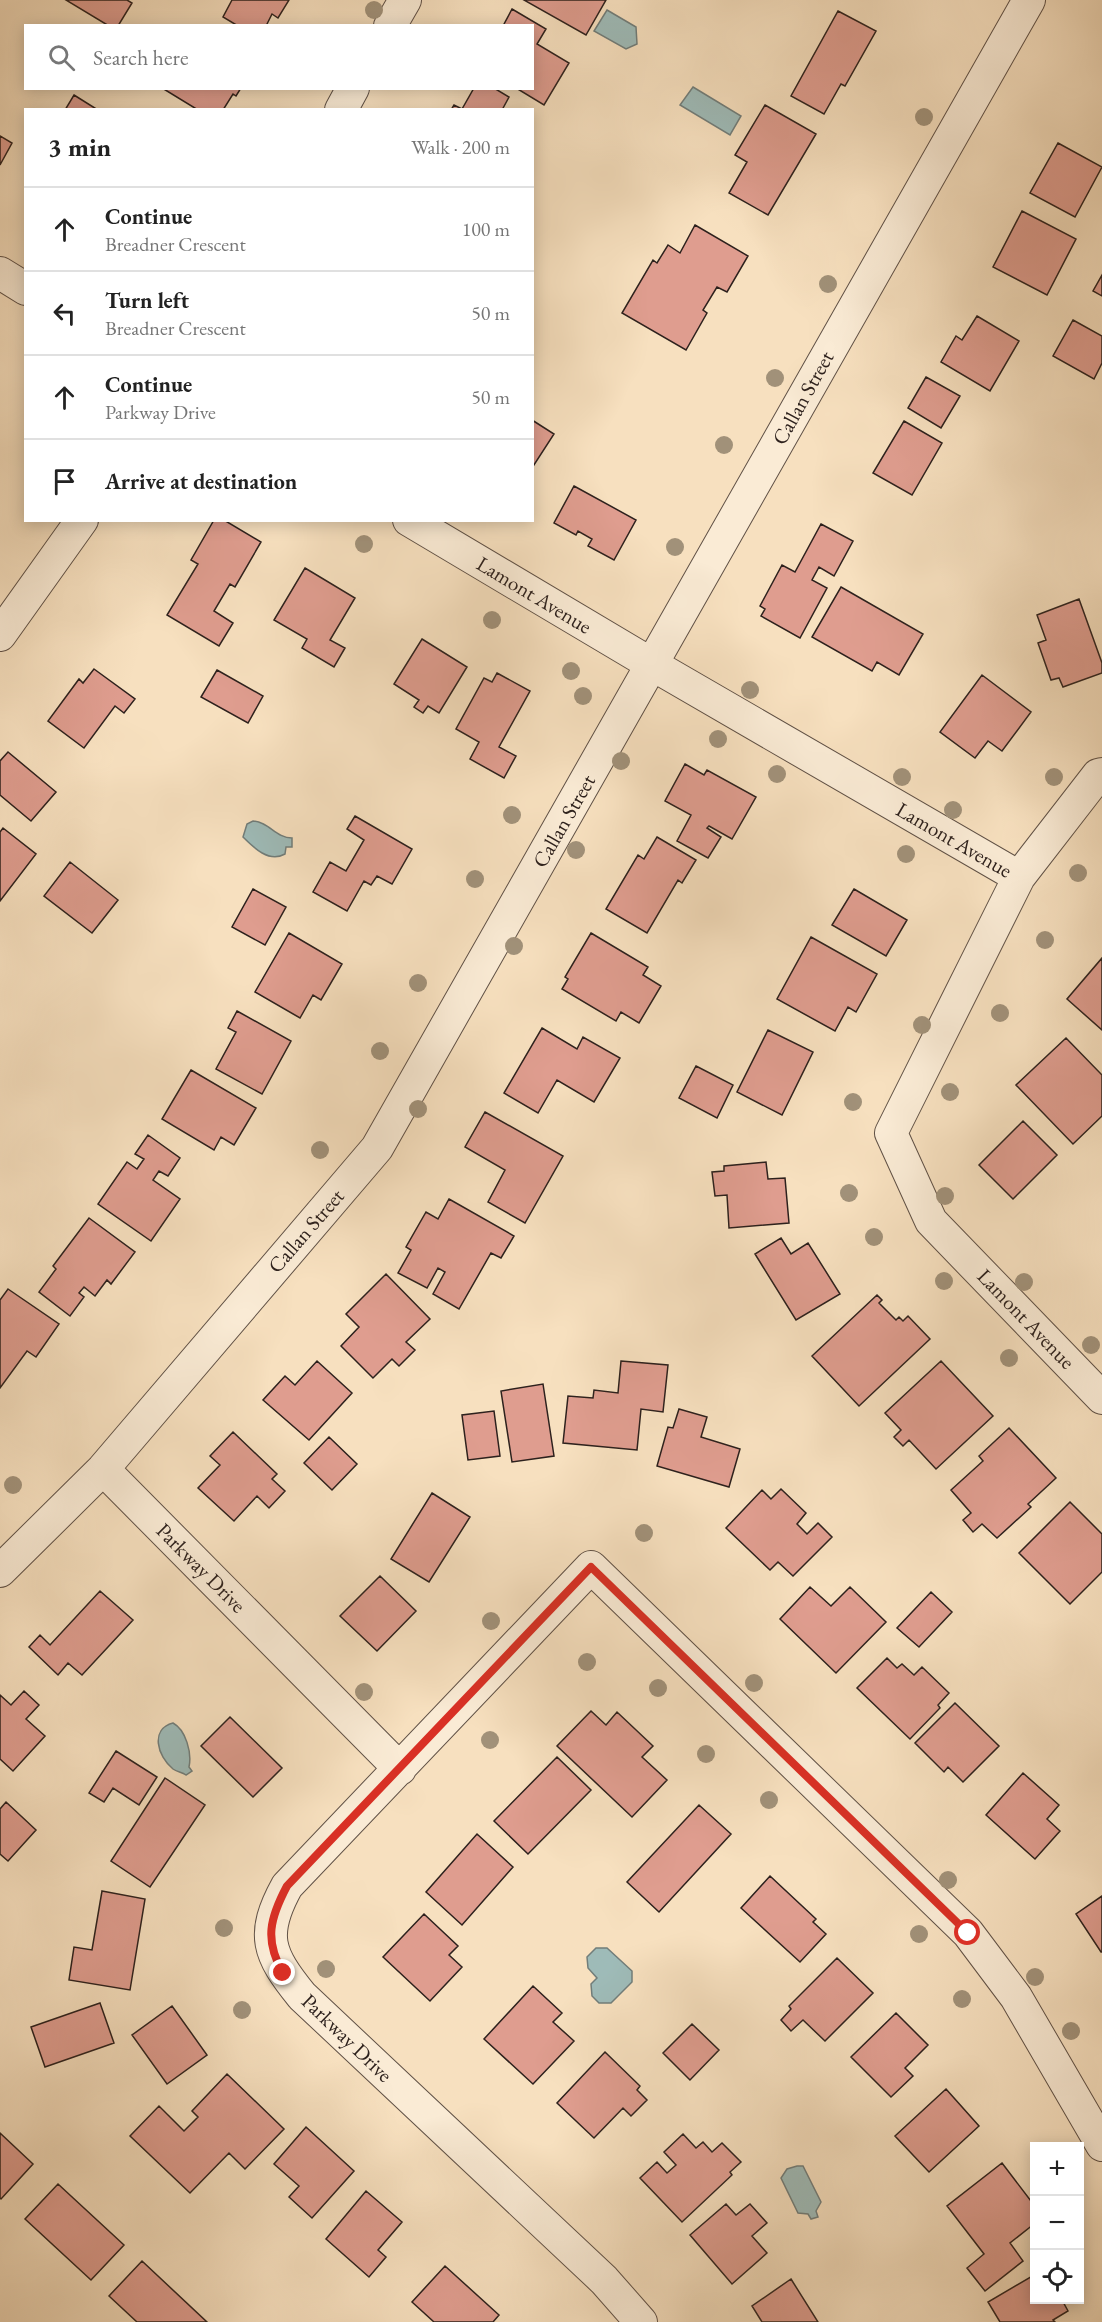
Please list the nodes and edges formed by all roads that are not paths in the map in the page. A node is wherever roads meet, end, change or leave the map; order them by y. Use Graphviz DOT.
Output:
graph roads {
  1 [pos="405,0"];
  2 [pos="1029,0"];
  3 [pos="391,24"];
  4 [pos="352,90"];
  5 [pos="342,108"];
  6 [pos="0,273"];
  7 [pos="24,288"];
  8 [pos="81,522"];
  9 [pos="412,522"];
  10 [pos="0,635"];
  11 [pos="653,665"];
  12 [pos="1102,774"];
  13 [pos="1019,877"];
  14 [pos="1102,1398"];
  15 [pos="103,1469"];
  16 [pos="0,1571"];
  17 [pos="400,1769"];
  18 [pos="1102,2145"];
  19 [pos="641,2322"];
  1 -- 3 [label="street"];
  2 -- 11 [label="street, Callan Street"];
  4 -- 5 [label="street"];
  6 -- 7 [label="street"];
  8 -- 10 [label="street"];
  9 -- 11 [label="street, Lamont Avenue"];
  11 -- 13 [label="street, Lamont Avenue"];
  11 -- 15 [label="street, Callan Street"];
  12 -- 13 [label="street"];
  13 -- 14 [label="street, Lamont Avenue"];
  15 -- 16 [label="street, Callan Street"];
  15 -- 17 [label="street, Parkway Drive"];
  17 -- 18 [label="street"];
  17 -- 19 [label="street, Parkway Drive"];
}
